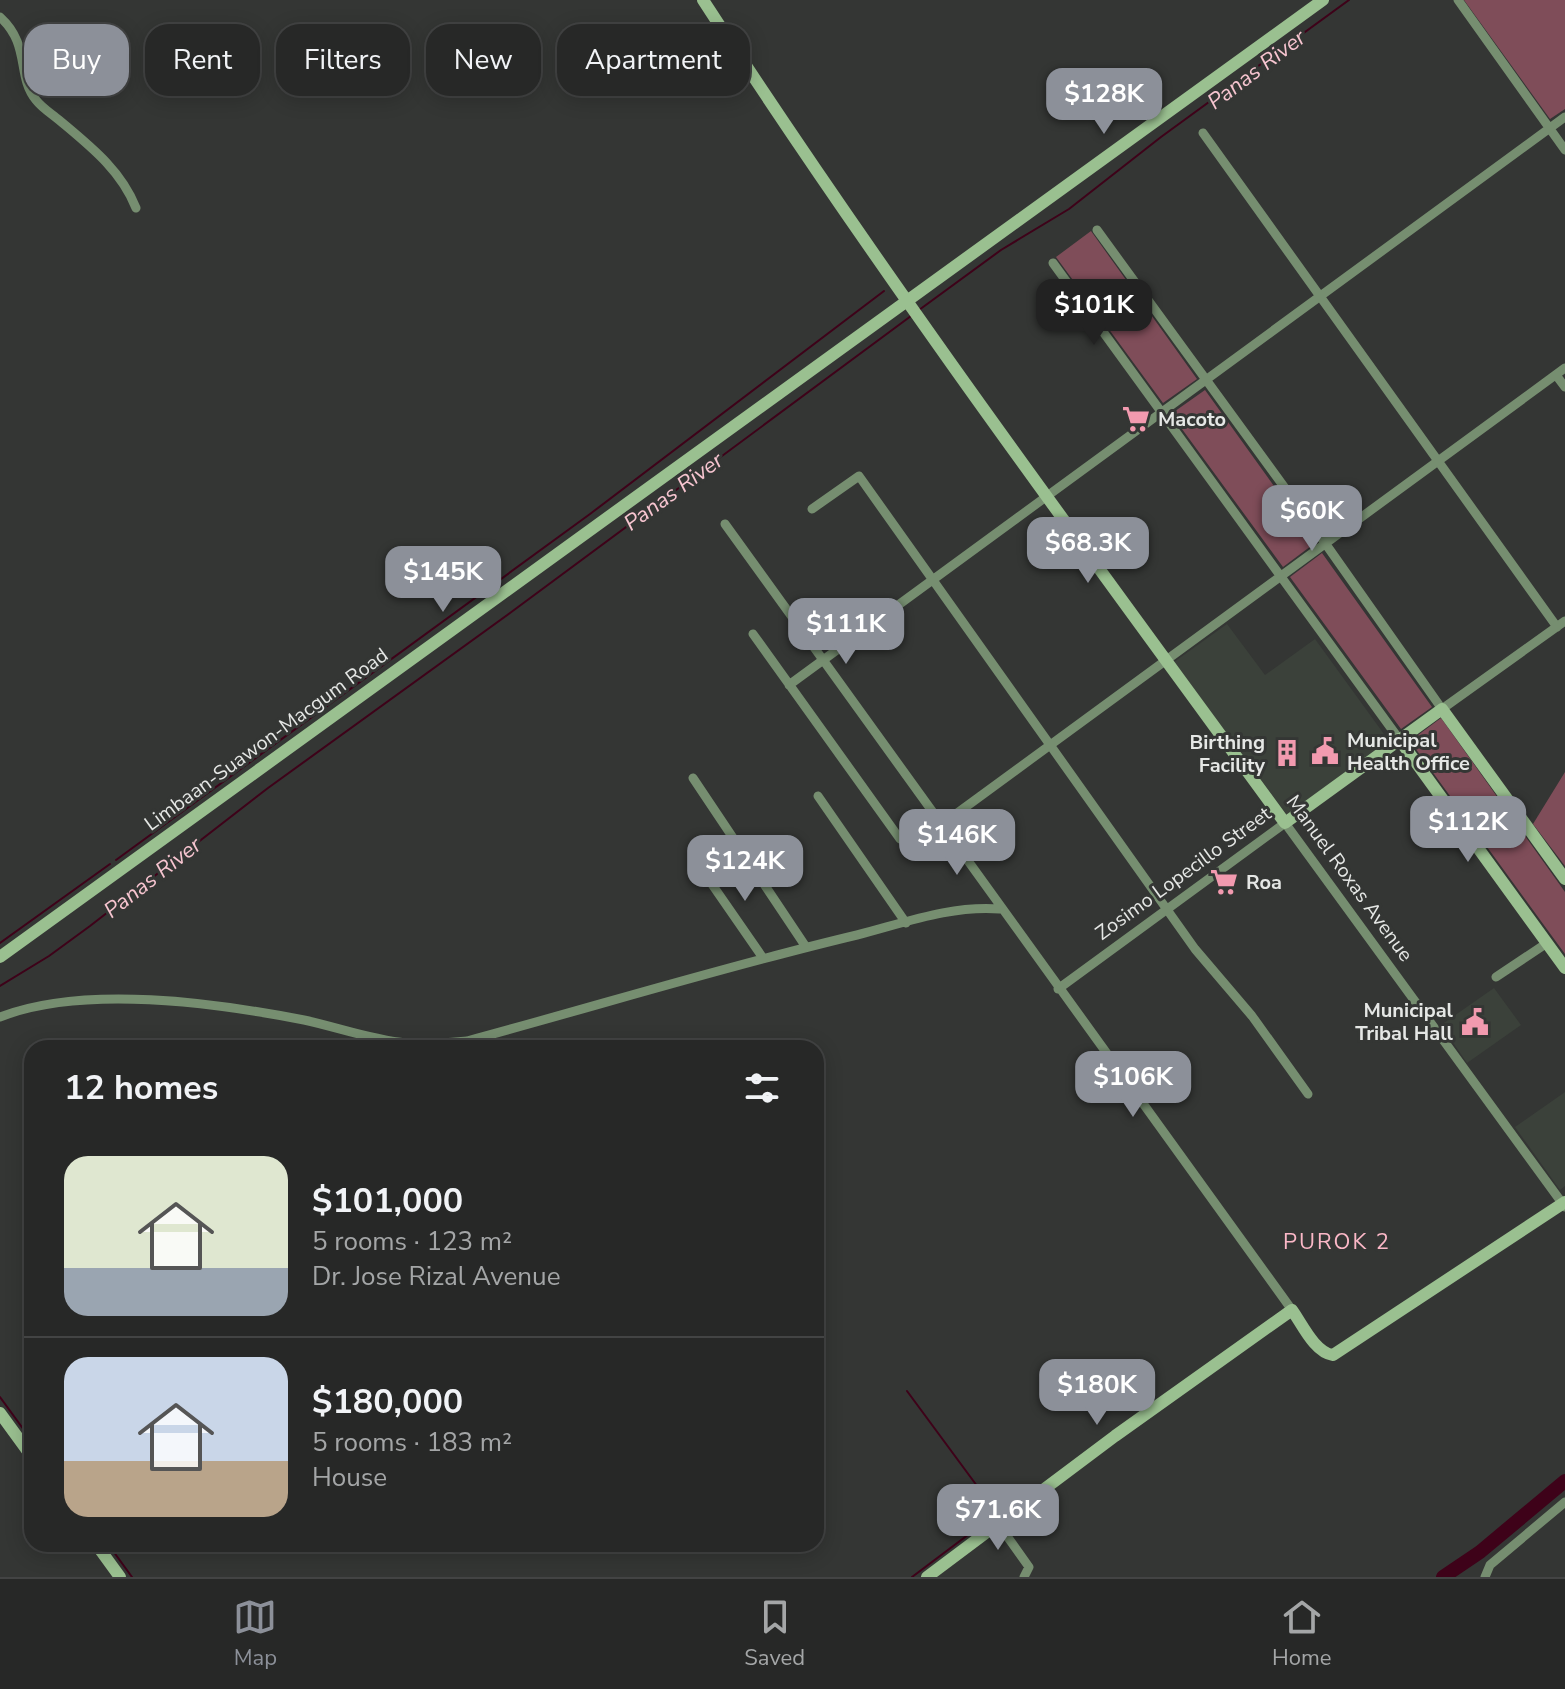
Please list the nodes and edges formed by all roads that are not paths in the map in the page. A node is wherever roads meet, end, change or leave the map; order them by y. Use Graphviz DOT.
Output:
graph roads {
  1 [pos="703,0"];
  2 [pos="1323,0"];
  3 [pos="1458,0"];
  4 [pos="0,17"];
  5 [pos="1565,117"];
  6 [pos="1549,128"];
  7 [pos="1203,133"];
  8 [pos="1565,150"];
  9 [pos="136,208"];
  10 [pos="1097,230"];
  11 [pos="1053,263"];
  12 [pos="1321,295"];
  13 [pos="908,304"];
  14 [pos="1565,368"];
  15 [pos="1556,375"];
  16 [pos="1206,380"];
  17 [pos="1565,387"];
  18 [pos="1162,412"];
  19 [pos="1438,460"];
  20 [pos="1046,497"];
  21 [pos="812,509"];
  22 [pos="725,524"];
  23 [pos="1325,543"];
  24 [pos="1280,576"];
  25 [pos="933,581"];
  26 [pos="1561,624"];
  27 [pos="753,634"];
  28 [pos="822,661"];
  29 [pos="1166,661"];
  30 [pos="789,685"];
  31 [pos="1442,709"];
  32 [pos="1399,739"];
  33 [pos="1051,745"];
  34 [pos="693,778"];
  35 [pos="818,796"];
  36 [pos="939,823"];
  37 [pos="1285,823"];
  38 [pos="700,867"];
  39 [pos="1565,879"];
  40 [pos="1000,909"];
  41 [pos="1167,909"];
  42 [pos="906,923"];
  43 [pos="1547,943"];
  44 [pos="806,947"];
  45 [pos="0,957"];
  46 [pos="763,958"];
  47 [pos="1565,968"];
  48 [pos="1496,977"];
  49 [pos="1058,989"];
  50 [pos="0,1017"];
  51 [pos="392,1040"];
  52 [pos="471,1040"];
  53 [pos="1308,1094"];
  54 [pos="1564,1204"];
  55 [pos="1292,1310"];
  56 [pos="0,1413"];
  57 [pos="24,1446"];
  58 [pos="1565,1502"];
  59 [pos="999,1525"];
  60 [pos="102,1552"];
  61 [pos="120,1577"];
  62 [pos="927,1577"];
  63 [pos="1024,1577"];
  64 [pos="1485,1577"];
  1 -- 13 [label="street, Manuel Roxas Avenue"];
  2 -- 13 [label="street, Limbaan-Suawon-Macgum Road"];
  3 -- 6 [label="street"];
  4 -- 9 [label="street"];
  5 -- 6 [label="street"];
  6 -- 8 [label="street"];
  6 -- 12 [label="street"];
  7 -- 12 [label="street"];
  10 -- 16 [label="street"];
  11 -- 18 [label="street"];
  12 -- 16 [label="street"];
  12 -- 19 [label="street"];
  13 -- 20 [label="street, Manuel Roxas Avenue"];
  13 -- 45 [label="street, Limbaan-Suawon-Macgum Road"];
  14 -- 15 [label="street"];
  15 -- 17 [label="street"];
  15 -- 19 [label="street"];
  16 -- 18 [label="street"];
  16 -- 23 [label="street"];
  18 -- 20 [label="street"];
  18 -- 24 [label="street"];
  19 -- 23 [label="street"];
  19 -- 26 [label="street"];
  20 -- 25 [label="street"];
  20 -- 29 [label="street, Manuel Roxas Avenue"];
  21 -- 25 [label="street"];
  22 -- 28 [label="street"];
  23 -- 24 [label="street"];
  23 -- 31 [label="street"];
  24 -- 29 [label="street"];
  24 -- 32 [label="street"];
  25 -- 28 [label="street"];
  25 -- 33 [label="street"];
  26 -- 31 [label="street, Zosimo Lopecillo Street"];
  27 -- 30 [label="street"];
  28 -- 30 [label="street"];
  28 -- 36 [label="street"];
  29 -- 33 [label="street"];
  29 -- 37 [label="street, Manuel Roxas Avenue"];
  30 -- 36 [label="street"];
  31 -- 32 [label="street, Zosimo Lopecillo Street"];
  31 -- 39 [label="street"];
  32 -- 37 [label="street, Zosimo Lopecillo Street"];
  32 -- 43 [label="street"];
  33 -- 36 [label="street"];
  33 -- 41 [label="street"];
  34 -- 44 [label="street"];
  35 -- 42 [label="street"];
  36 -- 40 [label="street"];
  37 -- 41 [label="street, Zosimo Lopecillo Street"];
  37 -- 54 [label="street, Manuel Roxas Avenue"];
  38 -- 46 [label="street"];
  40 -- 42 [label="street"];
  40 -- 49 [label="street"];
  41 -- 49 [label="street, Zosimo Lopecillo Street"];
  41 -- 53 [label="street"];
  42 -- 44 [label="street"];
  43 -- 47 [label="street"];
  43 -- 48 [label="street"];
  44 -- 46 [label="street"];
  46 -- 52 [label="street"];
  49 -- 55 [label="street"];
  50 -- 51 [label="street"];
  54 -- 55 [label="street"];
  55 -- 59 [label="street"];
  56 -- 57 [label="street"];
  58 -- 64 [label="street"];
  59 -- 62 [label="street"];
  59 -- 63 [label="street"];
  60 -- 61 [label="street"];
}
